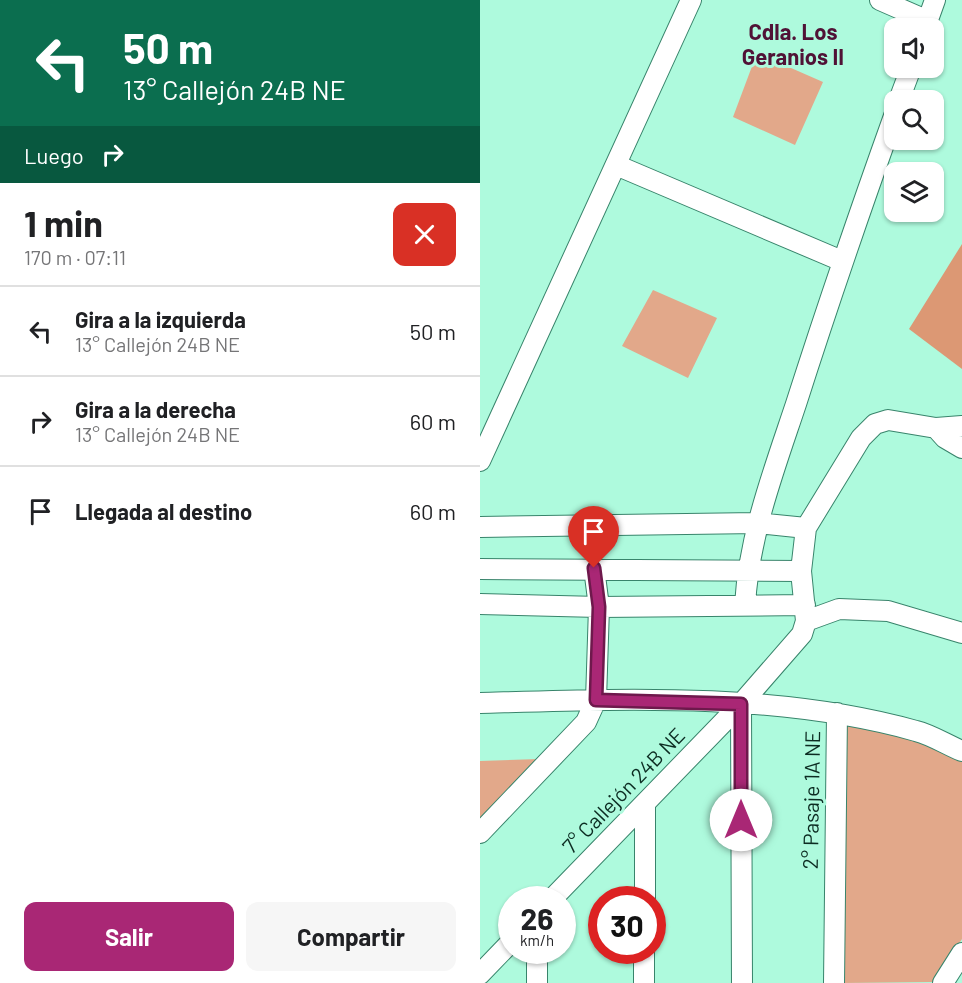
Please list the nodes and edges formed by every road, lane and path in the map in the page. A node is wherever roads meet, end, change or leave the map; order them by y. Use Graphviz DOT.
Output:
graph roads {
  1 [pos="691,0"];
  2 [pos="880,0"];
  3 [pos="935,0"];
  4 [pos="913,18"];
  5 [pos="929,18"];
  6 [pos="884,144"];
  7 [pos="616,165"];
  8 [pos="842,261"];
  9 [pos="962,426"];
  10 [pos="936,428"];
  11 [pos="962,448"];
  12 [pos="480,461"];
  13 [pos="757,523"];
  14 [pos="480,527"];
  15 [pos="806,528"];
  16 [pos="594,568"];
  17 [pos="480,569"];
  18 [pos="747,571"];
  19 [pos="801,571"];
  20 [pos="480,604"];
  21 [pos="745,605"];
  22 [pos="599,607"];
  23 [pos="806,613"];
  24 [pos="962,633"];
  25 [pos="596,700"];
  26 [pos="480,703"];
  27 [pos="741,704"];
  28 [pos="837,714"];
  29 [pos="962,751"];
  30 [pos="645,804"];
  31 [pos="480,833"];
  32 [pos="565,886"];
  33 [pos="645,886"];
  34 [pos="962,952"];
  35 [pos="498,955"];
  36 [pos="537,964"];
  37 [pos="644,964"];
  38 [pos="480,974"];
  39 [pos="537,983"];
  40 [pos="644,983"];
  41 [pos="742,983"];
  42 [pos="834,983"];
  43 [pos="943,983"];
  1 -- 7 [label="street"];
  2 -- 4 [label="street"];
  3 -- 5 [label="street"];
  6 -- 8 [label="street"];
  7 -- 8 [label="street"];
  7 -- 12 [label="street"];
  8 -- 13 [label="street"];
  9 -- 10 [label="street"];
  10 -- 11 [label="street"];
  10 -- 15 [label="street"];
  13 -- 14 [label="street"];
  13 -- 15 [label="street"];
  13 -- 18 [label="street"];
  15 -- 19 [label="street"];
  16 -- 17 [label="street"];
  16 -- 18 [label="street"];
  16 -- 22 [label="street"];
  18 -- 19 [label="street"];
  18 -- 21 [label="street"];
  19 -- 23 [label="street"];
  20 -- 22 [label="street"];
  21 -- 22 [label="street"];
  21 -- 23 [label="street"];
  22 -- 25 [label="street"];
  23 -- 24 [label="street"];
  23 -- 27 [label="street, 7° Callejón 24B NE"];
  25 -- 26 [label="street, 2° Pasaje 1A NE"];
  25 -- 27 [label="street, 2° Pasaje 1A NE"];
  25 -- 31 [label="street"];
  27 -- 28 [label="street, 2° Pasaje 1A NE"];
  27 -- 30 [label="street, 7° Callejón 24B NE"];
  27 -- 41 [label="street"];
  28 -- 29 [label="street"];
  28 -- 42 [label="street, 2° Pasaje 1A NE"];
  30 -- 32 [label="street, 7° Callejón 24B NE"];
  30 -- 33 [label="street"];
  34 -- 43 [label="street"];
  35 -- 38 [label="street"];
  36 -- 39 [label="street"];
  37 -- 40 [label="street"];
}
